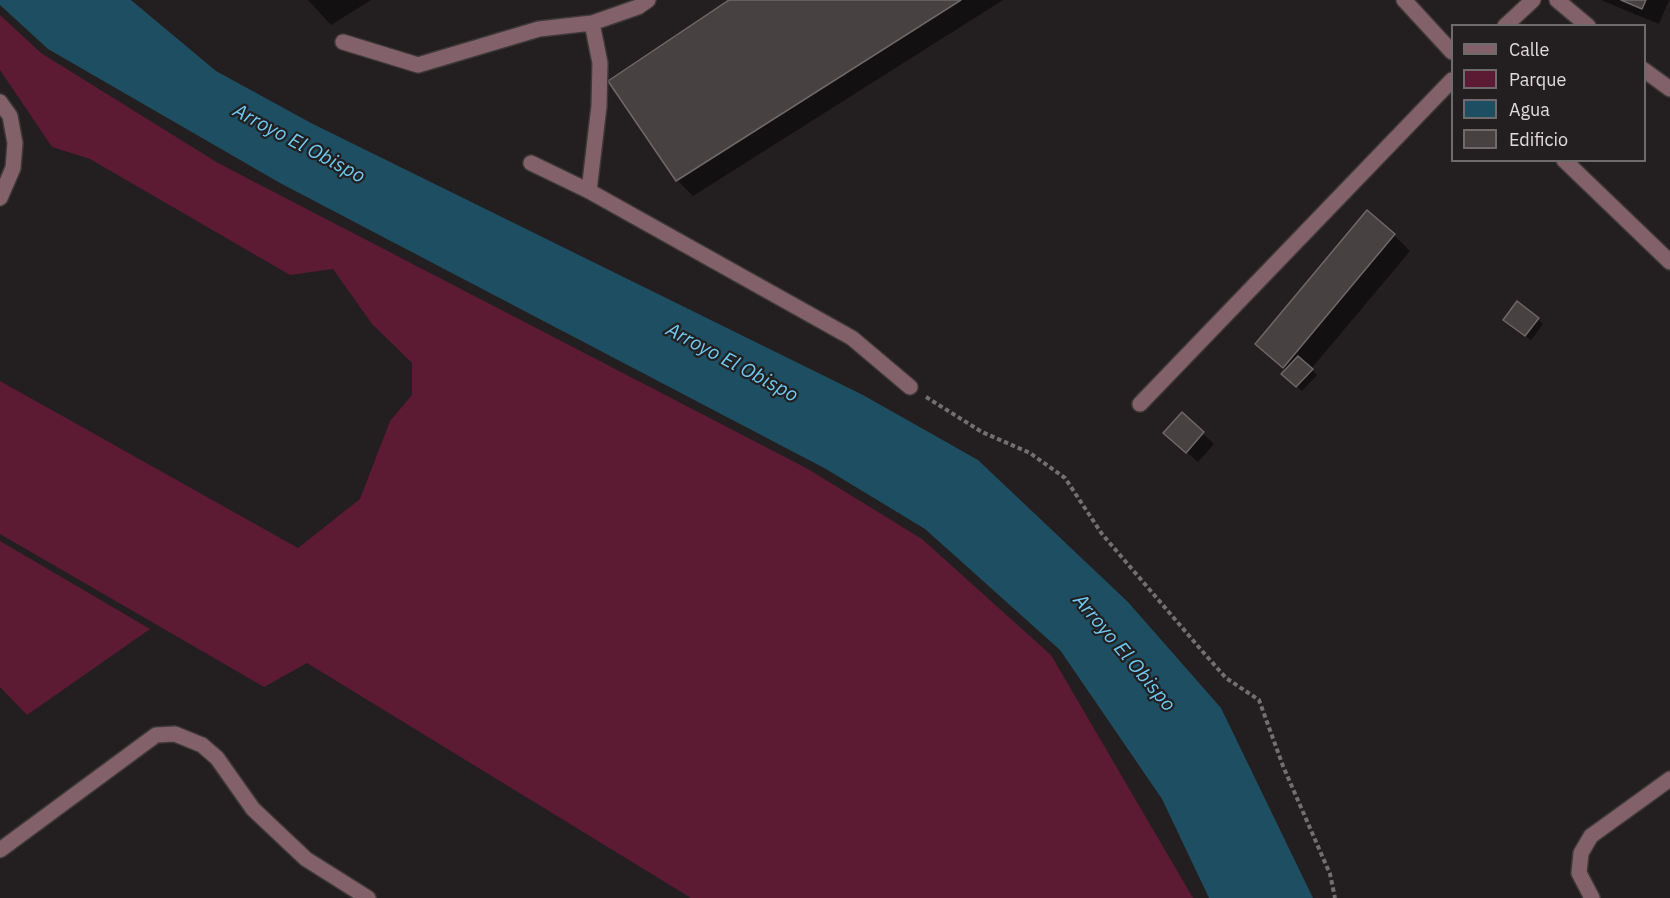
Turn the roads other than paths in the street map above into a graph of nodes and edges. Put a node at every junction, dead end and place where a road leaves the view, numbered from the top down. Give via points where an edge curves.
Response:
1 (648, 0) edge
2 (1404, 0) edge
3 (1533, 0) edge
4 (1557, 0) edge
5 (591, 23) junction
6 (1507, 24) edge
7 (1586, 24) edge
8 (343, 42) dead end
9 (1451, 51) edge
10 (1646, 71) edge
11 (1451, 81) edge
12 (1670, 89) edge
13 (0, 102) edge
14 (1566, 162) edge
15 (531, 163) dead end
16 (589, 191) junction
17 (0, 198) edge
18 (1670, 262) edge
19 (910, 387) road end
20 (1140, 405) dead end
21 (1670, 779) edge
22 (0, 850) edge
23 (367, 898) edge
24 (1592, 898) edge

1 - 5 street
2 - 9 street
3 - 6 street
4 - 7 street
5 - 8 street via 539,29 418,65
5 - 16 street via 600,63
10 - 12 street
11 - 20 street
13 - 17 street via 10,116 15,143 13,168
14 - 18 street
15 - 16 street
16 - 19 street via 852,338
21 - 24 street via 1591,836 1581,853 1579,873
22 - 23 street via 156,735 175,734 210,752 253,809 306,859

